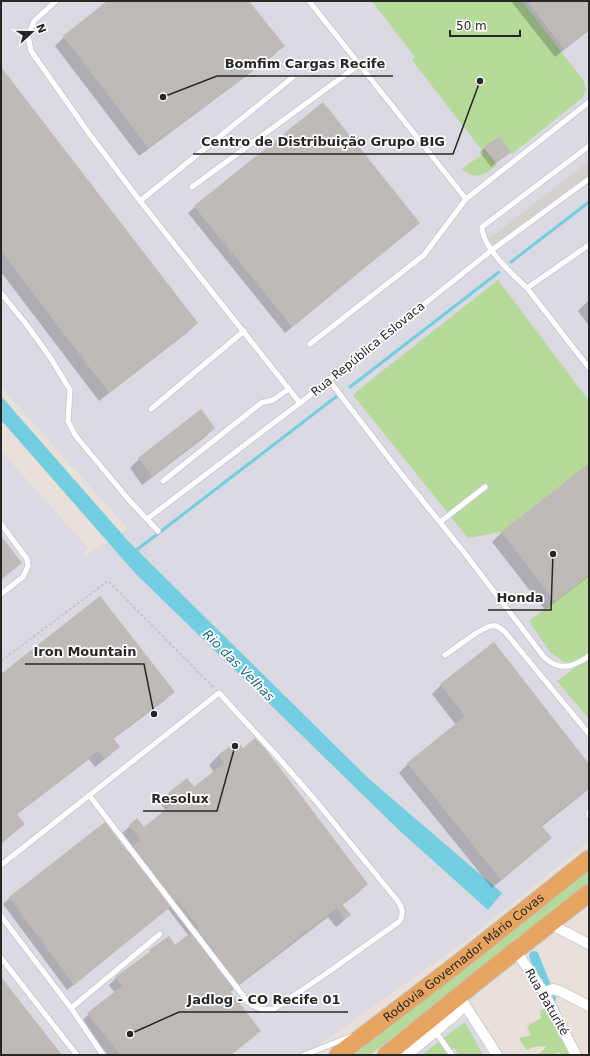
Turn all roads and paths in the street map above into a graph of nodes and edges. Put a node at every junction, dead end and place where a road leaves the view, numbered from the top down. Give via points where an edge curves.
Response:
1 (56, 1) edge
2 (309, 1) edge
3 (360, 64) junction
4 (293, 77) dead end
5 (589, 102) edge
6 (589, 146) edge
7 (589, 179) edge
8 (192, 187) dead end
9 (466, 199) junction
10 (140, 201) junction
11 (589, 245) edge
12 (492, 250) junction
13 (527, 288) junction
14 (1, 293) edge
15 (244, 331) junction
16 (310, 344) dead end
17 (589, 368) edge
18 (328, 380) junction
19 (289, 389) junction
20 (300, 403) junction
21 (151, 409) dead end
22 (163, 481) dead end
23 (485, 487) dead end
24 (147, 519) junction
25 (440, 522) junction
26 (1, 524) edge
27 (158, 531) dead end
28 (1, 594) edge
29 (445, 655) dead end
30 (589, 656) edge
31 (1, 661) edge
32 (219, 693) junction
33 (589, 734) edge
34 (89, 796) junction
35 (589, 812) edge
36 (589, 816) edge
37 (589, 859) edge
38 (1, 865) edge
39 (589, 893) edge
40 (1, 916) edge
41 (550, 924) junction
42 (160, 934) dead end
43 (589, 944) edge
44 (516, 951) junction
45 (1, 958) edge
46 (547, 991) junction
47 (462, 1000) junction
48 (589, 1006) edge
49 (71, 1008) junction
50 (369, 1031) junction
51 (435, 1031) junction
52 (77, 1055) edge
53 (103, 1055) edge
54 (304, 1055) edge
55 (338, 1055) edge
56 (386, 1055) edge
57 (407, 1055) edge
58 (452, 1055) edge
59 (497, 1055) edge
60 (576, 1055) edge

1 - 10 lane via 34,21 28,36 31,51
2 - 3 lane
3 - 8 lane
3 - 9 lane
4 - 10 lane
5 - 9 lane
6 - 12 lane via 482,227
7 - 12 lane, Rua República Eslovaca
9 - 16 lane via 424,255
10 - 15 lane
11 - 13 lane
12 - 13 lane
12 - 18 lane, Rua República Eslovaca
13 - 17 lane
14 - 24 lane via 26,324 70,390 68,421 75,435 128,500
15 - 19 lane
15 - 21 lane
18 - 20 lane, Rua República Eslovaca
18 - 25 lane
19 - 20 lane
19 - 22 lane via 273,400 261,403
20 - 24 lane, Rua República Eslovaca
23 - 25 lane
24 - 27 lane
25 - 30 lane via 548,661 563,667
26 - 28 lane via 27,559 28,566 23,577
29 - 33 lane via 483,629 490,626 498,627 505,632
31 - 32 path via 108,581
32 - 34 lane
32 - 34 lane via 316,801 396,899 402,907 400,921 274,1009 256,1008 248,1002
34 - 38 lane
35 - 36 lane
37 - 50 highway, Rodovia Governador Mário Covas
39 - 41 highway
40 - 49 lane
41 - 43 street
41 - 44 highway
42 - 49 lane
44 - 46 street, Rua Baturité
44 - 47 highway
45 - 52 lane
46 - 48 street via 560,990
46 - 60 street, Rua Baturité
47 - 51 street
47 - 56 highway
47 - 59 street
49 - 53 lane
50 - 54 lane
50 - 55 highway, Rodovia Governador Mário Covas
51 - 57 street
51 - 58 lane

